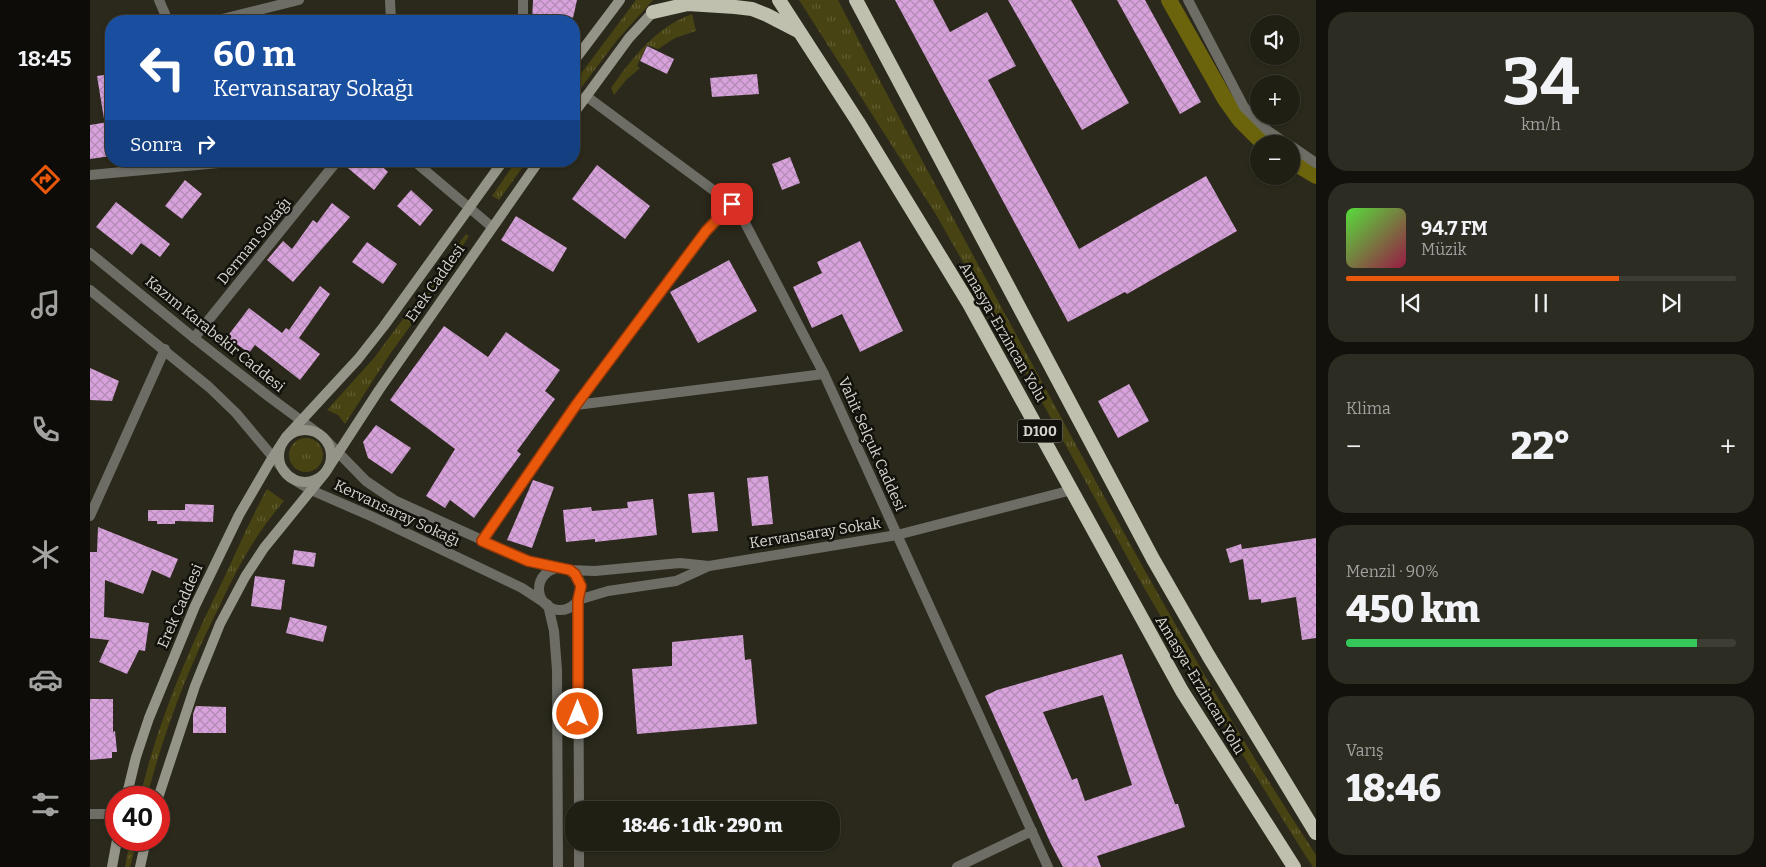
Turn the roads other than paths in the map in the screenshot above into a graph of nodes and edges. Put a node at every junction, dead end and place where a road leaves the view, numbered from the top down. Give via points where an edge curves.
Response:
1 (159, 0) edge
2 (299, 0) edge
3 (390, 0) edge
4 (523, 0) edge
5 (620, 0) edge
6 (667, 0) edge
7 (780, 0) edge
8 (856, 0) edge
9 (1188, 0) edge
10 (653, 12) junction
11 (165, 15) edge
12 (238, 15) edge
13 (391, 15) edge
14 (523, 15) edge
15 (799, 32) junction
16 (580, 53) edge
17 (586, 96) junction
18 (580, 104) edge
19 (1275, 135) edge
20 (1300, 152) edge
21 (1316, 163) edge
22 (176, 167) edge
23 (332, 167) edge
24 (421, 167) edge
25 (498, 167) edge
26 (535, 167) edge
27 (90, 175) edge
28 (732, 204) junction
29 (470, 208) junction
30 (492, 227) junction
31 (90, 253) edge
32 (90, 290) edge
33 (194, 338) junction
34 (165, 350) junction
35 (824, 374) junction
36 (576, 405) junction
37 (301, 420) junction
38 (322, 436) junction
39 (286, 438) junction
40 (339, 452) junction
41 (273, 457) junction
42 (325, 473) junction
43 (288, 475) junction
44 (311, 490) junction
45 (1072, 490) junction
46 (90, 516) edge
47 (897, 535) junction
48 (482, 541) junction
49 (709, 566) junction
50 (566, 569) junction
51 (578, 600) junction
52 (548, 605) junction
53 (129, 786) edge
54 (162, 786) edge
55 (579, 801) edge
56 (90, 814) edge
57 (105, 814) edge
58 (1032, 831) junction
59 (1316, 832) edge
60 (115, 851) edge
61 (144, 851) edge
62 (579, 851) edge
63 (112, 867) edge
64 (140, 867) edge
65 (558, 867) edge
66 (579, 867) edge
67 (957, 867) edge
68 (1048, 867) edge
69 (1294, 867) edge

1 - 11 street
2 - 12 street
3 - 13 street
4 - 14 street
5 - 16 main road
6 - 10 highway
7 - 15 highway, Amasya-Erzincan Yolu / D100
8 - 59 highway, Amasya-Erzincan Yolu / D100 via 1152,559
9 - 19 street via 1244,107
10 - 15 highway via 688,4 735,7 767,15
10 - 17 main road via 629,38
15 - 45 highway, Amasya-Erzincan Yolu / D100 via 964,294
17 - 18 main road
17 - 28 street, Vahit Selçuk Caddesi
20 - 21 street
22 - 27 street
23 - 33 street, Derman Sokağı
24 - 29 street
25 - 29 main road, Erek Caddesi
26 - 30 main road, Erek Caddesi
28 - 35 street, Vahit Selçuk Caddesi via 756,241
28 - 36 street via 706,231
29 - 30 street
29 - 37 main road, Erek Caddesi via 358,359
30 - 40 main road, Erek Caddesi
31 - 33 street, Kazım Karabekir Caddesi
32 - 34 street
33 - 37 street, Kazım Karabekir Caddesi
34 - 41 street via 224,400
34 - 46 street
35 - 36 street
35 - 47 street, Vahit Selçuk Caddesi
36 - 48 street
37 - 38 street, Kazım Karabekir Caddesi
37 - 39 main road, Erek Caddesi
38 - 39 main road via 308,430
38 - 40 street, Kervansaray Sokağı
38 - 42 main road, Erek Caddesi via 331,458
39 - 41 main road, Erek Caddesi
39 - 43 main road, Erek Caddesi via 280,460
40 - 42 main road, Erek Caddesi
40 - 48 street, Kervansaray Sokağı via 366,481 394,500
41 - 43 street
41 - 53 main road, Erek Caddesi via 240,514 195,606 149,718
42 - 43 main road via 303,481
42 - 44 main road, Erek Caddesi
43 - 44 street, Kervansaray Sokağı
44 - 52 street, Kervansaray Sokağı via 522,588
44 - 54 main road, Erek Caddesi via 259,556 220,624
45 - 47 street, Kervansaray Sokak
45 - 69 highway, Amasya-Erzincan Yolu / D100 via 1182,691
47 - 49 street, Kervansaray Sokak
47 - 58 street, Vahit Selçuk Caddesi
48 - 50 street, Kervansaray Sokağı via 538,565
49 - 50 street, Kervansaray Sokak via 680,563 595,571
49 - 51 street, Kervansaray Sokak via 676,581 608,591
50 - 51 street via 575,574 581,586
50 - 52 street via 550,571 541,581 540,594
51 - 52 street via 568,608 554,609
51 - 55 street
52 - 65 street via 558,670
56 - 57 street
58 - 67 street
58 - 68 street, Vahit Selçuk Caddesi
60 - 63 main road
61 - 64 main road
62 - 66 street

